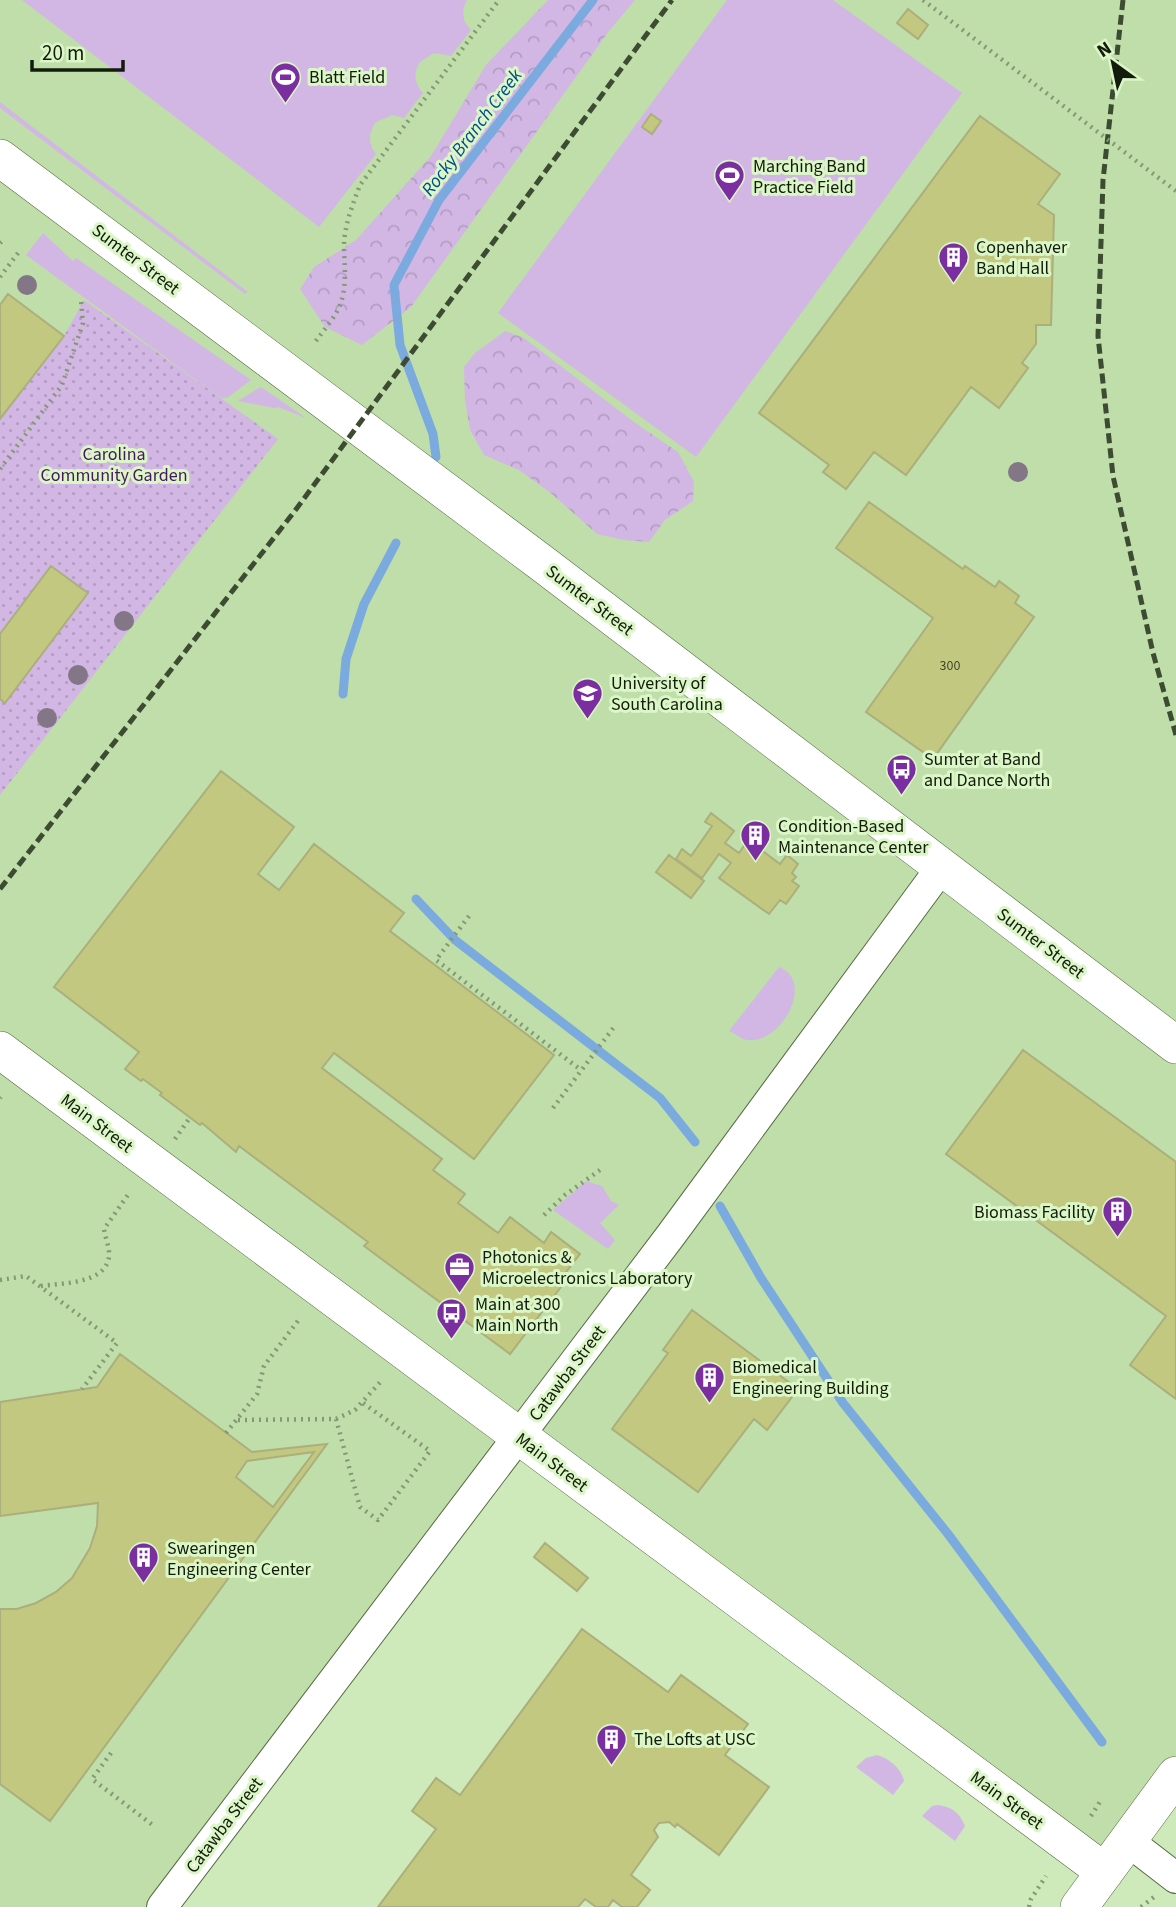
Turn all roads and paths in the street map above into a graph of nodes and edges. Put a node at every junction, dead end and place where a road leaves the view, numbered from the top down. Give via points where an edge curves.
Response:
1 (499, 0) edge
2 (923, 0) edge
3 (0, 158) edge
4 (1176, 191) edge
5 (18, 253) dead end
6 (0, 277) edge
7 (81, 300) dead end
8 (316, 341) dead end
9 (0, 469) edge
10 (941, 868) junction
11 (469, 916) dead end
12 (614, 1027) dead end
13 (1176, 1045) edge
14 (0, 1050) edge
15 (581, 1070) junction
16 (553, 1108) dead end
17 (189, 1119) dead end
18 (175, 1139) dead end
19 (600, 1170) dead end
20 (130, 1192) dead end
21 (544, 1215) dead end
22 (0, 1280) edge
23 (40, 1286) junction
24 (300, 1318) dead end
25 (383, 1379) dead end
26 (82, 1390) dead end
27 (363, 1403) junction
28 (336, 1419) junction
29 (238, 1420) junction
30 (226, 1433) dead end
31 (519, 1436) junction
32 (111, 1753) dead end
33 (1176, 1775) edge
34 (1101, 1800) dead end
35 (1091, 1816) dead end
36 (154, 1826) dead end
37 (1128, 1841) junction
38 (1105, 1872) junction
39 (1046, 1876) dead end
40 (1176, 1878) edge
41 (162, 1907) edge
42 (1030, 1907) edge
43 (1079, 1907) edge

1 - 8 path via 360,185 344,242 341,300
2 - 4 path, bridge
3 - 10 street, Sumter Street
5 - 6 path
7 - 9 path via 83,323 62,384
10 - 13 street, Sumter Street
10 - 31 street, Catawba Street
11 - 15 path via 436,960
12 - 15 path
14 - 31 street, Main Street
15 - 16 path
17 - 18 path
19 - 21 path
20 - 23 path via 104,1229 109,1257 101,1271 90,1278
22 - 23 path via 26,1276
23 - 26 path via 117,1343
24 - 29 path via 264,1366 257,1394
25 - 27 path
27 - 28 path
27 - 28 path via 430,1451 378,1520 360,1507
28 - 29 path
29 - 30 path
31 - 38 street, Main Street
31 - 41 street, Catawba Street
32 - 36 path via 92,1779
33 - 37 street
34 - 35 path
37 - 38 street
37 - 40 street
38 - 43 street
39 - 42 path

